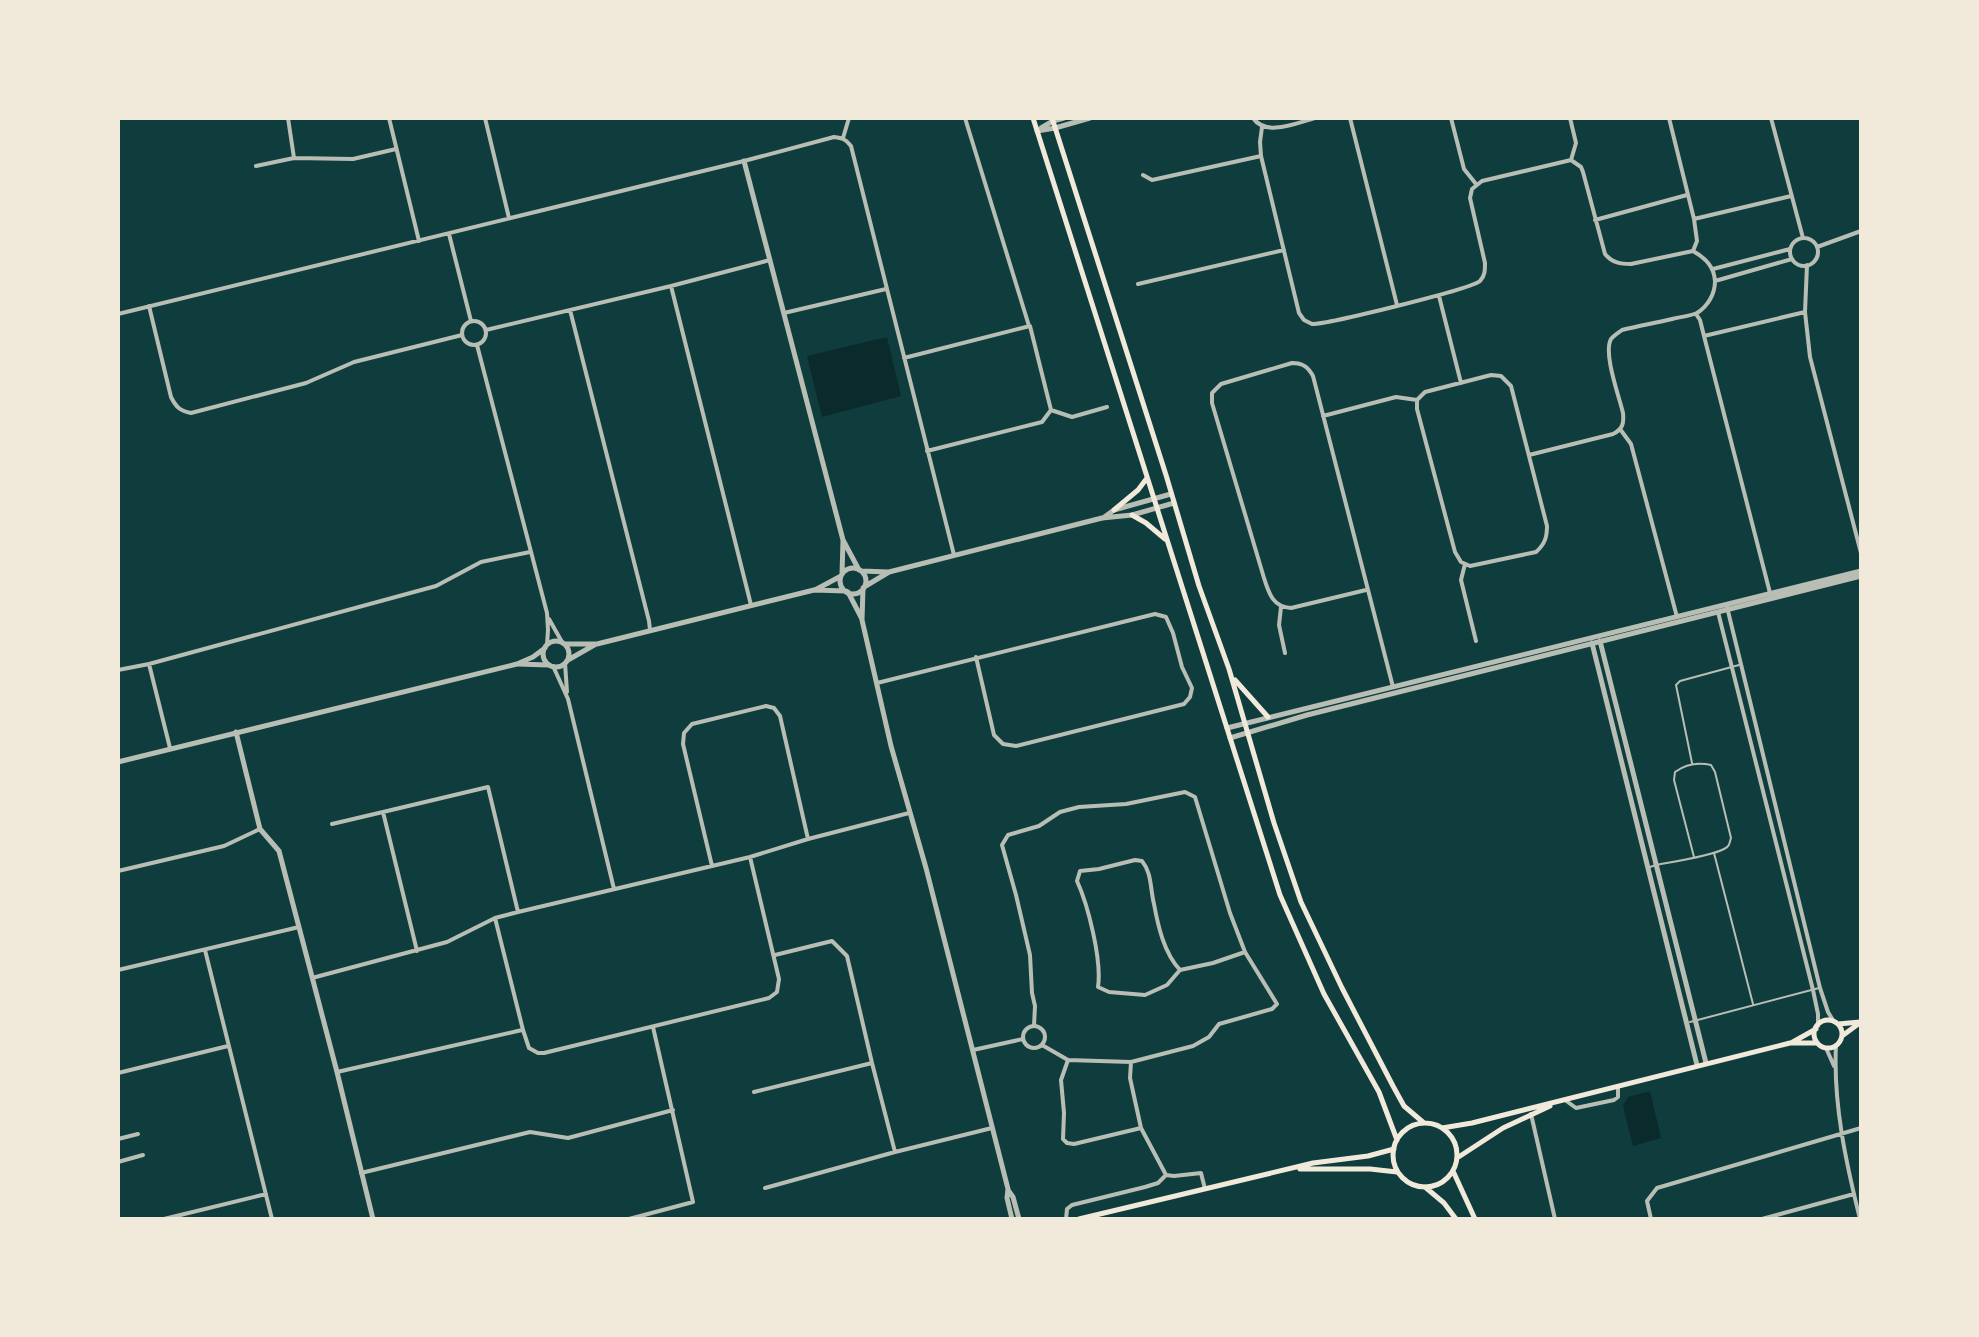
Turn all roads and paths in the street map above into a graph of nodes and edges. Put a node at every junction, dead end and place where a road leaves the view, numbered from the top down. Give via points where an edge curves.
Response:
1 (288, 118) edge
2 (389, 118) edge
3 (485, 118) edge
4 (849, 118) edge
5 (965, 118) edge
6 (1033, 118) edge
7 (1064, 118) edge
8 (1090, 118) edge
9 (1253, 118) edge
10 (1315, 118) edge
11 (1350, 118) edge
12 (1451, 118) edge
13 (1570, 118) edge
14 (1669, 118) edge
15 (1771, 118) edge
16 (1053, 122) edge
17 (1262, 127) junction
18 (1037, 131) junction
19 (845, 139) junction
20 (396, 149) junction
21 (1261, 156) junction
22 (294, 158) junction
23 (1571, 160) junction
24 (744, 161) junction
25 (256, 166) dead end
26 (1143, 175) dead end
27 (1476, 184) junction
28 (1687, 195) junction
29 (1791, 196) junction
30 (509, 218) junction
31 (1694, 219) junction
32 (1595, 220) junction
33 (1861, 231) edge
34 (449, 233) junction
35 (1803, 238) junction
36 (419, 241) junction
37 (1817, 247) junction
38 (1790, 249) junction
39 (1284, 250) junction
40 (1693, 251) junction
41 (1792, 259) junction
42 (770, 260) junction
43 (1807, 265) junction
44 (1713, 269) junction
45 (1715, 281) junction
46 (1138, 284) dead end
47 (671, 286) junction
48 (887, 288) junction
49 (1439, 295) junction
50 (1397, 305) junction
51 (149, 306) junction
52 (570, 310) junction
53 (1805, 312) junction
54 (784, 313) junction
55 (118, 314) edge
56 (1696, 314) junction
57 (471, 321) junction
58 (1030, 326) junction
59 (486, 330) junction
60 (462, 335) junction
61 (1704, 336) junction
62 (477, 345) junction
63 (904, 358) junction
64 (1461, 383) junction
65 (1417, 400) junction
66 (1107, 407) dead end
67 (1051, 410) junction
68 (1323, 416) junction
69 (1620, 429) junction
70 (927, 451) junction
71 (1529, 455) junction
72 (1147, 478) junction
73 (1171, 494) junction
74 (1154, 499) junction
75 (1174, 503) junction
76 (1156, 508) junction
77 (1114, 510) junction
78 (1132, 515) junction
79 (1102, 518) junction
80 (843, 540) junction
81 (1166, 540) junction
82 (530, 552) junction
83 (1861, 553) edge
84 (954, 555) junction
85 (1465, 564) junction
86 (860, 570) junction
87 (889, 572) junction
88 (1861, 574) edge
89 (842, 575) junction
90 (864, 587) junction
91 (814, 590) junction
92 (1366, 590) junction
93 (847, 592) junction
94 (1770, 596) junction
95 (751, 605) junction
96 (1281, 607) junction
97 (1727, 607) junction
98 (1717, 610) junction
99 (547, 613) junction
100 (1677, 619) junction
101 (862, 620) junction
102 (650, 630) junction
103 (1599, 640) junction
104 (1476, 641) dead end
105 (1592, 641) junction
106 (564, 643) junction
107 (597, 644) junction
108 (546, 646) junction
109 (1285, 653) dead end
110 (976, 657) junction
111 (566, 662) junction
112 (149, 664) junction
113 (517, 664) junction
114 (1741, 664) junction
115 (552, 666) junction
116 (1732, 667) junction
117 (118, 670) edge
118 (1231, 676) junction
119 (877, 683) junction
120 (1393, 690) junction
121 (568, 699) junction
122 (1268, 717) junction
123 (1245, 723) junction
124 (1227, 728) junction
125 (236, 732) junction
126 (1248, 733) junction
127 (1230, 738) junction
128 (170, 748) junction
129 (118, 762) edge
130 (1692, 764) junction
131 (383, 812) junction
132 (909, 813) junction
133 (332, 824) dead end
134 (260, 829) junction
135 (808, 839) junction
136 (1714, 852) junction
137 (750, 857) junction
138 (1694, 857) junction
139 (1656, 865) junction
140 (712, 866) junction
141 (1648, 867) junction
142 (118, 871) edge
143 (614, 889) junction
144 (518, 912) junction
145 (495, 918) junction
146 (299, 927) junction
147 (205, 950) junction
148 (417, 951) junction
149 (1245, 952) junction
150 (774, 955) junction
151 (1681, 968) junction
152 (118, 970) edge
153 (1180, 970) junction
154 (1674, 970) junction
155 (312, 978) junction
156 (1820, 988) junction
157 (1813, 990) junction
158 (1753, 1004) junction
159 (1695, 1020) junction
160 (1687, 1022) junction
161 (1861, 1022) edge
162 (1835, 1023) junction
163 (1034, 1026) junction
164 (653, 1027) junction
165 (1817, 1027) junction
166 (523, 1030) junction
167 (1842, 1037) junction
168 (1024, 1039) junction
169 (1790, 1043) junction
170 (1817, 1043) junction
171 (1042, 1045) junction
172 (1836, 1045) junction
173 (229, 1046) junction
174 (1826, 1048) junction
175 (971, 1051) junction
176 (1068, 1060) junction
177 (1131, 1062) junction
178 (872, 1063) junction
179 (1706, 1063) junction
180 (1697, 1065) junction
181 (1835, 1068) junction
182 (337, 1072) junction
183 (118, 1073) edge
184 (1618, 1086) junction
185 (754, 1092) dead end
186 (1565, 1100) junction
187 (673, 1110) junction
188 (1531, 1114) junction
189 (1424, 1123) junction
190 (992, 1128) junction
191 (1141, 1128) junction
192 (1442, 1128) junction
193 (1861, 1128) edge
194 (1843, 1133) junction
195 (138, 1134) dead end
196 (118, 1139) edge
197 (1397, 1140) junction
198 (1394, 1149) junction
199 (895, 1152) junction
200 (143, 1155) dead end
201 (1457, 1158) junction
202 (118, 1162) edge
203 (1290, 1169) junction
204 (1453, 1171) junction
205 (1398, 1172) junction
206 (361, 1173) junction
207 (1166, 1175) junction
208 (1424, 1187) junction
209 (765, 1188) dead end
210 (1008, 1189) junction
211 (1205, 1189) junction
212 (266, 1194) junction
213 (1854, 1194) junction
214 (164, 1219) edge
215 (272, 1219) edge
216 (373, 1219) edge
217 (629, 1219) edge
218 (1012, 1219) edge
219 (1019, 1219) edge
220 (1066, 1219) edge
221 (1079, 1219) edge
222 (1456, 1219) edge
223 (1475, 1219) edge
224 (1555, 1219) edge
225 (1651, 1219) edge
226 (1762, 1219) edge
227 (1860, 1219) edge

1 - 22 street
2 - 20 street
3 - 30 street
4 - 19 street
5 - 58 street
6 - 18 main road
7 - 16 street
8 - 16 street
9 - 17 street
10 - 17 street
11 - 50 street
12 - 27 street via 1464,169
13 - 23 street via 1576,143
14 - 28 street
15 - 29 street
16 - 18 street
16 - 73 main road
17 - 21 street
18 - 72 main road
19 - 24 street via 834,137
19 - 48 street
20 - 22 street via 353,159
20 - 36 street
21 - 26 street via 1152,180
21 - 39 street
22 - 25 street
23 - 27 street
23 - 32 street via 1581,167
24 - 30 street
24 - 42 street
27 - 49 street via 1470,198 1485,272 1475,284
28 - 31 street
28 - 32 street
29 - 31 street
29 - 35 street
30 - 34 street
31 - 40 street
32 - 40 street via 1605,254 1618,263
33 - 37 street
34 - 36 street
34 - 57 street
35 - 37 street
35 - 38 street
36 - 51 street
37 - 43 street via 1817,256
38 - 41 street
38 - 44 street
39 - 46 street
39 - 50 street via 1299,313 1308,323
40 - 44 street
41 - 43 street
41 - 45 street
42 - 47 street
42 - 54 street
43 - 53 street
44 - 45 street
45 - 56 street via 1713,294
47 - 52 street
47 - 95 street
48 - 54 street
48 - 63 street
49 - 50 street
49 - 64 street
51 - 55 street
51 - 60 street via 171,397 181,411 191,413
52 - 59 street
52 - 102 street
53 - 61 street
53 - 83 street via 1810,357
54 - 80 street
56 - 61 street
56 - 69 street via 1612,336 1610,357 1623,413
57 - 59 street
57 - 60 street
58 - 63 street
58 - 67 street
59 - 62 street via 486,338
60 - 62 street
61 - 94 street
62 - 82 street
63 - 70 street
64 - 65 street via 1425,392
64 - 71 street via 1491,375 1505,378
65 - 68 street via 1396,397
65 - 85 street via 1455,552
66 - 67 street via 1072,417
67 - 70 street via 1042,422
68 - 92 street
68 - 96 street via 1313,376 1299,363 1221,384 1212,393 1267,589
69 - 71 street
69 - 100 street via 1631,444
70 - 84 street
71 - 85 street via 1547,526 1544,544 1536,552
72 - 74 main road
72 - 77 main road
73 - 74 street
73 - 75 main road
74 - 76 main road
74 - 77 street
75 - 76 street
75 - 118 main road
76 - 78 street
76 - 81 main road
77 - 79 street
78 - 79 street
78 - 81 main road
79 - 84 street
80 - 86 street
80 - 89 street
81 - 124 main road
82 - 99 street
82 - 112 street via 481,562 436,586
84 - 87 street
85 - 104 street via 1461,580
86 - 87 street
86 - 89 street via 850,568
86 - 90 street
87 - 90 street
88 - 94 street
89 - 91 street
89 - 93 street
90 - 93 street
90 - 101 street
91 - 93 street
91 - 95 street
92 - 96 street
92 - 120 street
93 - 101 street
94 - 97 street
95 - 102 street
96 - 109 street
97 - 98 street
97 - 114 street
98 - 100 street
98 - 116 street
99 - 106 street
99 - 108 street
100 - 103 street
101 - 119 street
102 - 107 street
103 - 105 street
103 - 139 street
105 - 120 street
105 - 141 street
106 - 107 street
106 - 108 street
106 - 111 street via 569,652
107 - 111 street
108 - 113 street
108 - 115 street via 544,659
110 - 110 street via 994,735 1003,744 1016,746 1184,704 1192,688 1166,617 1155,614
110 - 119 street
111 - 115 street
111 - 121 street
112 - 117 street
112 - 128 street
113 - 115 street
113 - 125 street
114 - 116 lane
114 - 156 street
115 - 121 street
116 - 130 lane via 1676,685
116 - 157 street
118 - 122 main road
118 - 123 main road
119 - 132 street
120 - 122 street
120 - 126 street
121 - 143 street
122 - 123 street
123 - 124 street
123 - 126 main road
124 - 127 main road
125 - 128 street
125 - 134 street
126 - 127 street
126 - 189 main road via 1301,902 1404,1106
127 - 197 main road via 1286,909 1324,994 1379,1092
128 - 129 street
130 - 136 lane via 1711,765 1715,772 1731,838 1724,849
130 - 138 lane via 1675,772 1674,780
131 - 133 street
131 - 144 street via 488,787
131 - 148 street
132 - 135 street
132 - 175 street
134 - 142 street via 224,846
134 - 146 street via 279,851
135 - 137 street
135 - 140 street via 774,708 692,724 683,744
136 - 138 lane
136 - 158 lane
137 - 140 street
137 - 150 street
138 - 139 lane
139 - 141 lane
139 - 151 street
140 - 143 street
141 - 154 street
143 - 144 street
144 - 145 street
145 - 148 street
145 - 166 street
146 - 147 street
146 - 155 street
147 - 152 street
147 - 173 street
148 - 155 street
149 - 153 street
149 - 163 street via 1195,797 1185,792 1060,812 1039,826 1008,835 1002,845 1030,955
149 - 177 street via 1277,1004 1272,1009 1219,1024 1193,1046
150 - 164 street via 780,987 769,998
150 - 178 street via 832,941 847,956
151 - 154 street
151 - 159 street
153 - 153 street via 1166,949 1149,869 1142,861 1080,871 1077,881 1098,963 1098,987 1145,995 1167,985
154 - 160 street
155 - 182 street
156 - 157 lane
156 - 162 street
157 - 158 lane
157 - 165 street
158 - 159 lane
159 - 160 lane
159 - 179 street
160 - 180 street
161 - 162 main road
161 - 167 main road
162 - 165 main road via 1825,1021
162 - 167 main road
163 - 168 street
163 - 171 street via 1044,1033
164 - 166 street via 544,1053 529,1048
164 - 187 street
165 - 169 main road
165 - 170 main road
166 - 182 street
167 - 172 main road
168 - 171 street via 1031,1047
168 - 175 street
169 - 170 main road
169 - 179 main road
170 - 174 main road
171 - 176 street
172 - 174 main road
172 - 181 street
173 - 183 street
173 - 212 street
174 - 181 street
175 - 190 street
176 - 177 street
176 - 191 street via 1061,1080 1067,1143
177 - 191 street
178 - 185 street
178 - 199 street
179 - 180 main road
180 - 184 main road
181 - 194 street
182 - 206 street
184 - 186 main road
184 - 186 street via 1614,1100 1576,1108
186 - 188 main road
186 - 192 main road
187 - 206 street via 568,1138 530,1132
187 - 217 street via 693,1202
188 - 201 main road
188 - 224 street
189 - 192 main road
189 - 197 main road
190 - 199 street
190 - 210 street
191 - 207 street
192 - 201 main road via 1455,1143
193 - 194 street
194 - 213 street
194 - 225 street via 1657,1188 1647,1201
195 - 196 street
197 - 198 main road
198 - 203 main road
198 - 205 main road
199 - 209 street
200 - 202 street
201 - 204 main road
203 - 205 main road
203 - 211 main road
204 - 208 main road via 1441,1183
204 - 223 main road
205 - 208 main road via 1409,1183
206 - 216 street
207 - 211 street via 1201,1173
207 - 220 street via 1158,1183 1072,1205
208 - 222 main road
210 - 218 street
210 - 219 street
211 - 221 main road
212 - 214 street
212 - 215 street
213 - 226 street
213 - 227 street

